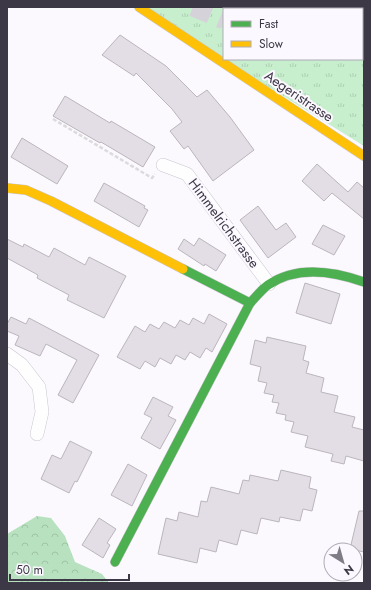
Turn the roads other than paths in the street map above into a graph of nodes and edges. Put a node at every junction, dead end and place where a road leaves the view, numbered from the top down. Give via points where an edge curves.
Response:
1 (139, 7) edge
2 (364, 156) edge
3 (163, 165) road end
4 (7, 188) edge
5 (364, 282) edge
6 (269, 284) junction
7 (250, 303) junction
8 (7, 354) edge
9 (37, 434) dead end
10 (115, 562) dead end

1 - 2 street, Aegeristrasse
3 - 6 street, Himmelrichstrasse via 187,174
4 - 7 street via 26,190 51,201
5 - 6 street via 322,271 293,274
6 - 7 street
7 - 10 street
8 - 9 street via 22,365 39,386 42,412

